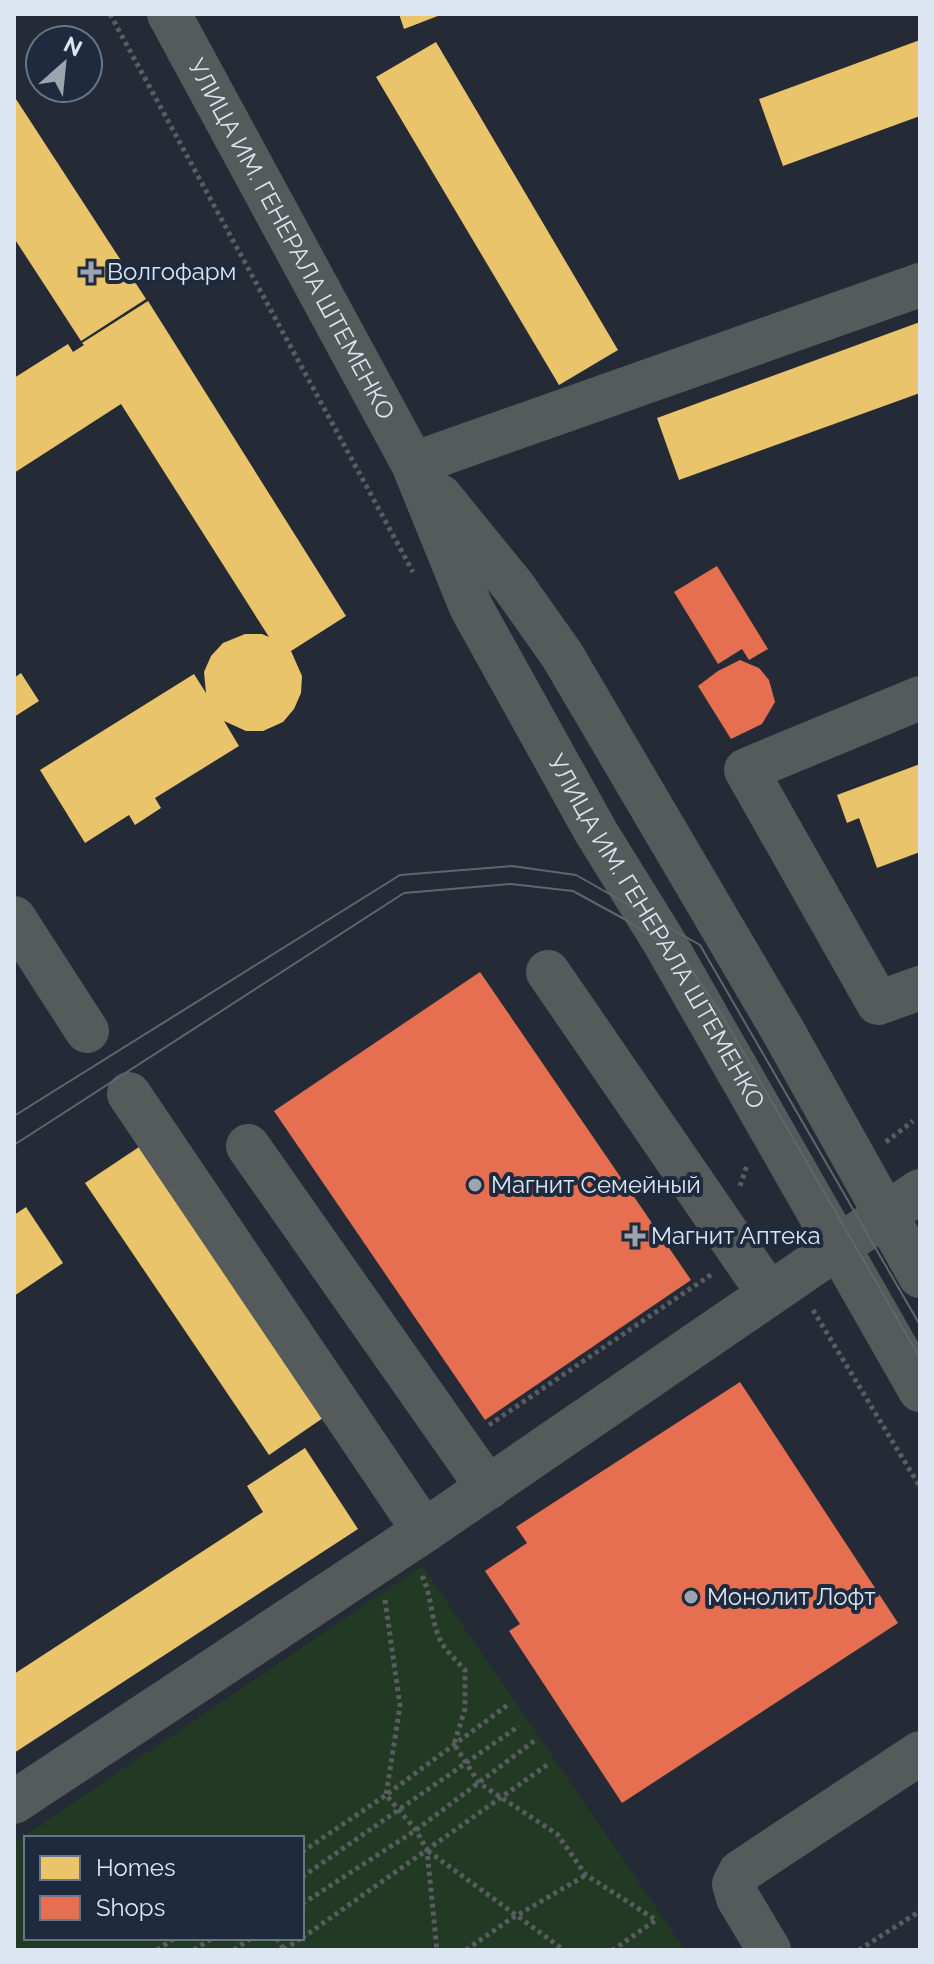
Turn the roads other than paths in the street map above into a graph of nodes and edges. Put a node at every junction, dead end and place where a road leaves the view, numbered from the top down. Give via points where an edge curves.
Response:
1 (169, 14) edge
2 (920, 285) edge
3 (413, 464) junction
4 (920, 698) edge
5 (14, 918) edge
6 (548, 972) dead end
7 (920, 988) edge
8 (87, 1031) dead end
9 (129, 1094) dead end
10 (248, 1146) dead end
11 (920, 1191) edge
12 (885, 1215) junction
13 (839, 1246) junction
14 (920, 1276) edge
15 (780, 1286) junction
16 (920, 1390) edge
17 (488, 1488) junction
18 (420, 1547) junction
19 (920, 1753) edge
20 (14, 1802) edge
21 (769, 1950) edge

1 - 3 street, УЛИЦА ИМ. ГЕНЕРАЛА ШТЕМЕНКО
2 - 3 street
3 - 12 street, УЛИЦА ИМ. ГЕНЕРАЛА ШТЕМЕНКО via 562,655
3 - 13 street, УЛИЦА ИМ. ГЕНЕРАЛА ШТЕМЕНКО via 484,632
4 - 7 street via 746,770 878,1003
5 - 8 street
6 - 15 street via 741,1254
9 - 18 street
10 - 17 street
11 - 12 street
12 - 13 street
12 - 14 street, УЛИЦА ИМ. ГЕНЕРАЛА ШТЕМЕНКО
13 - 15 street
13 - 16 street, УЛИЦА ИМ. ГЕНЕРАЛА ШТЕМЕНКО
15 - 17 street
17 - 18 street
18 - 20 street via 370,1565
19 - 21 street via 740,1872 734,1884 738,1898

